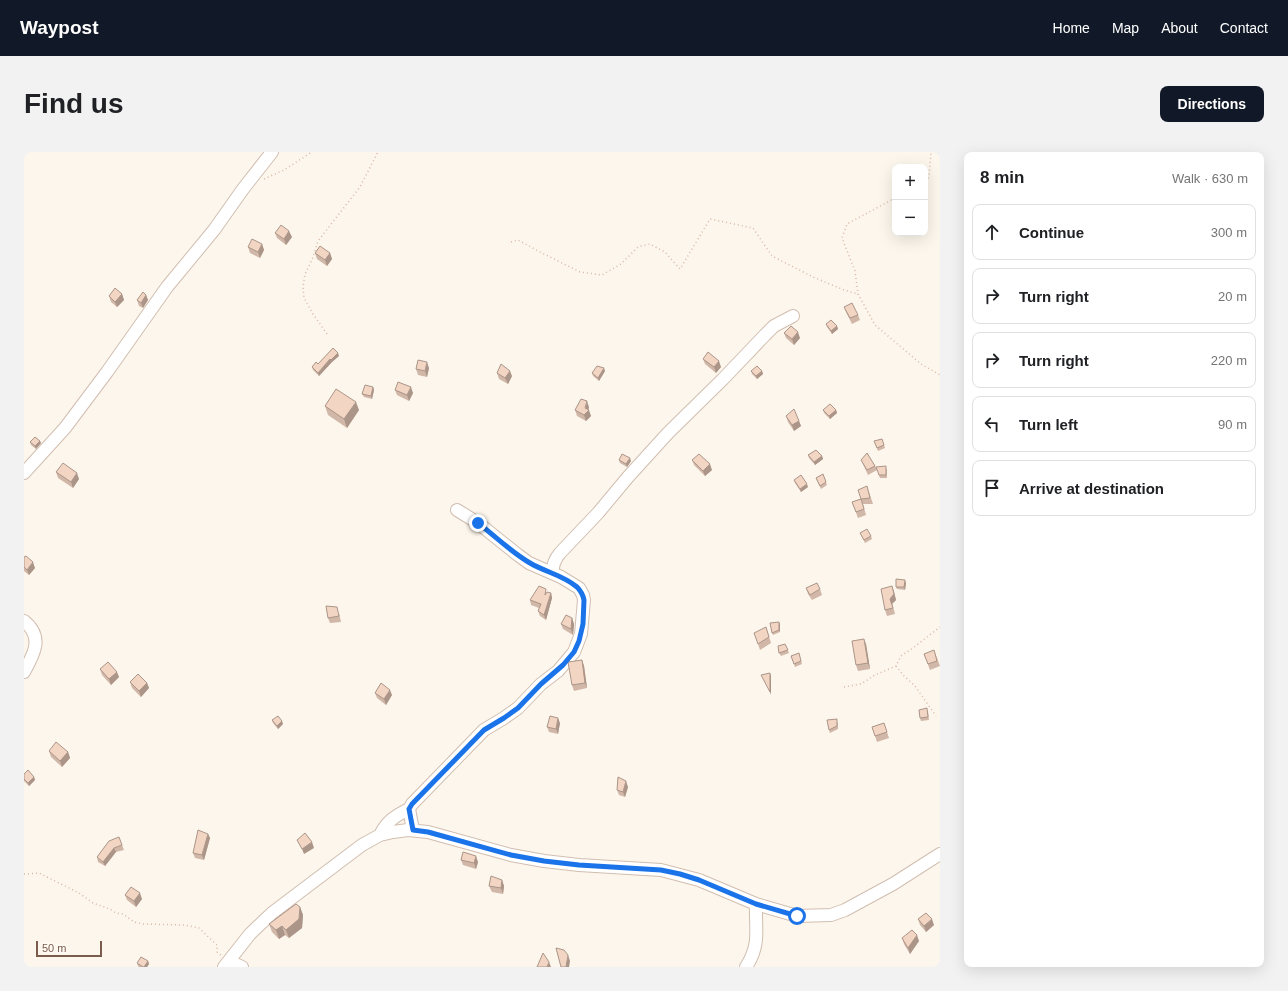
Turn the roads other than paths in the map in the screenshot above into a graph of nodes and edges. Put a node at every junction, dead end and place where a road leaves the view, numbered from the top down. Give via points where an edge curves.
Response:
1 (272, 152) edge
2 (793, 316) dead end
3 (24, 473) edge
4 (457, 510) dead end
5 (553, 573) junction
6 (24, 621) edge
7 (24, 672) edge
8 (409, 809) junction
9 (413, 830) junction
10 (380, 835) junction
11 (940, 854) edge
12 (756, 904) junction
13 (226, 964) edge
14 (242, 967) edge
15 (746, 967) edge

1 - 3 street via 214,230 167,287 65,428
2 - 5 street via 765,334 723,380 668,433 555,559
4 - 5 street via 484,527 530,563
5 - 8 street via 579,588 583,595 581,634 574,652 518,708 484,730 424,790
6 - 7 street via 34,631 36,641 35,651
8 - 9 street
8 - 10 street via 387,823
9 - 10 street
9 - 12 street via 544,861 661,870 699,880
10 - 13 street via 353,851 264,919
11 - 12 street via 871,897 831,915 797,916
12 - 15 street via 756,944
13 - 14 street

